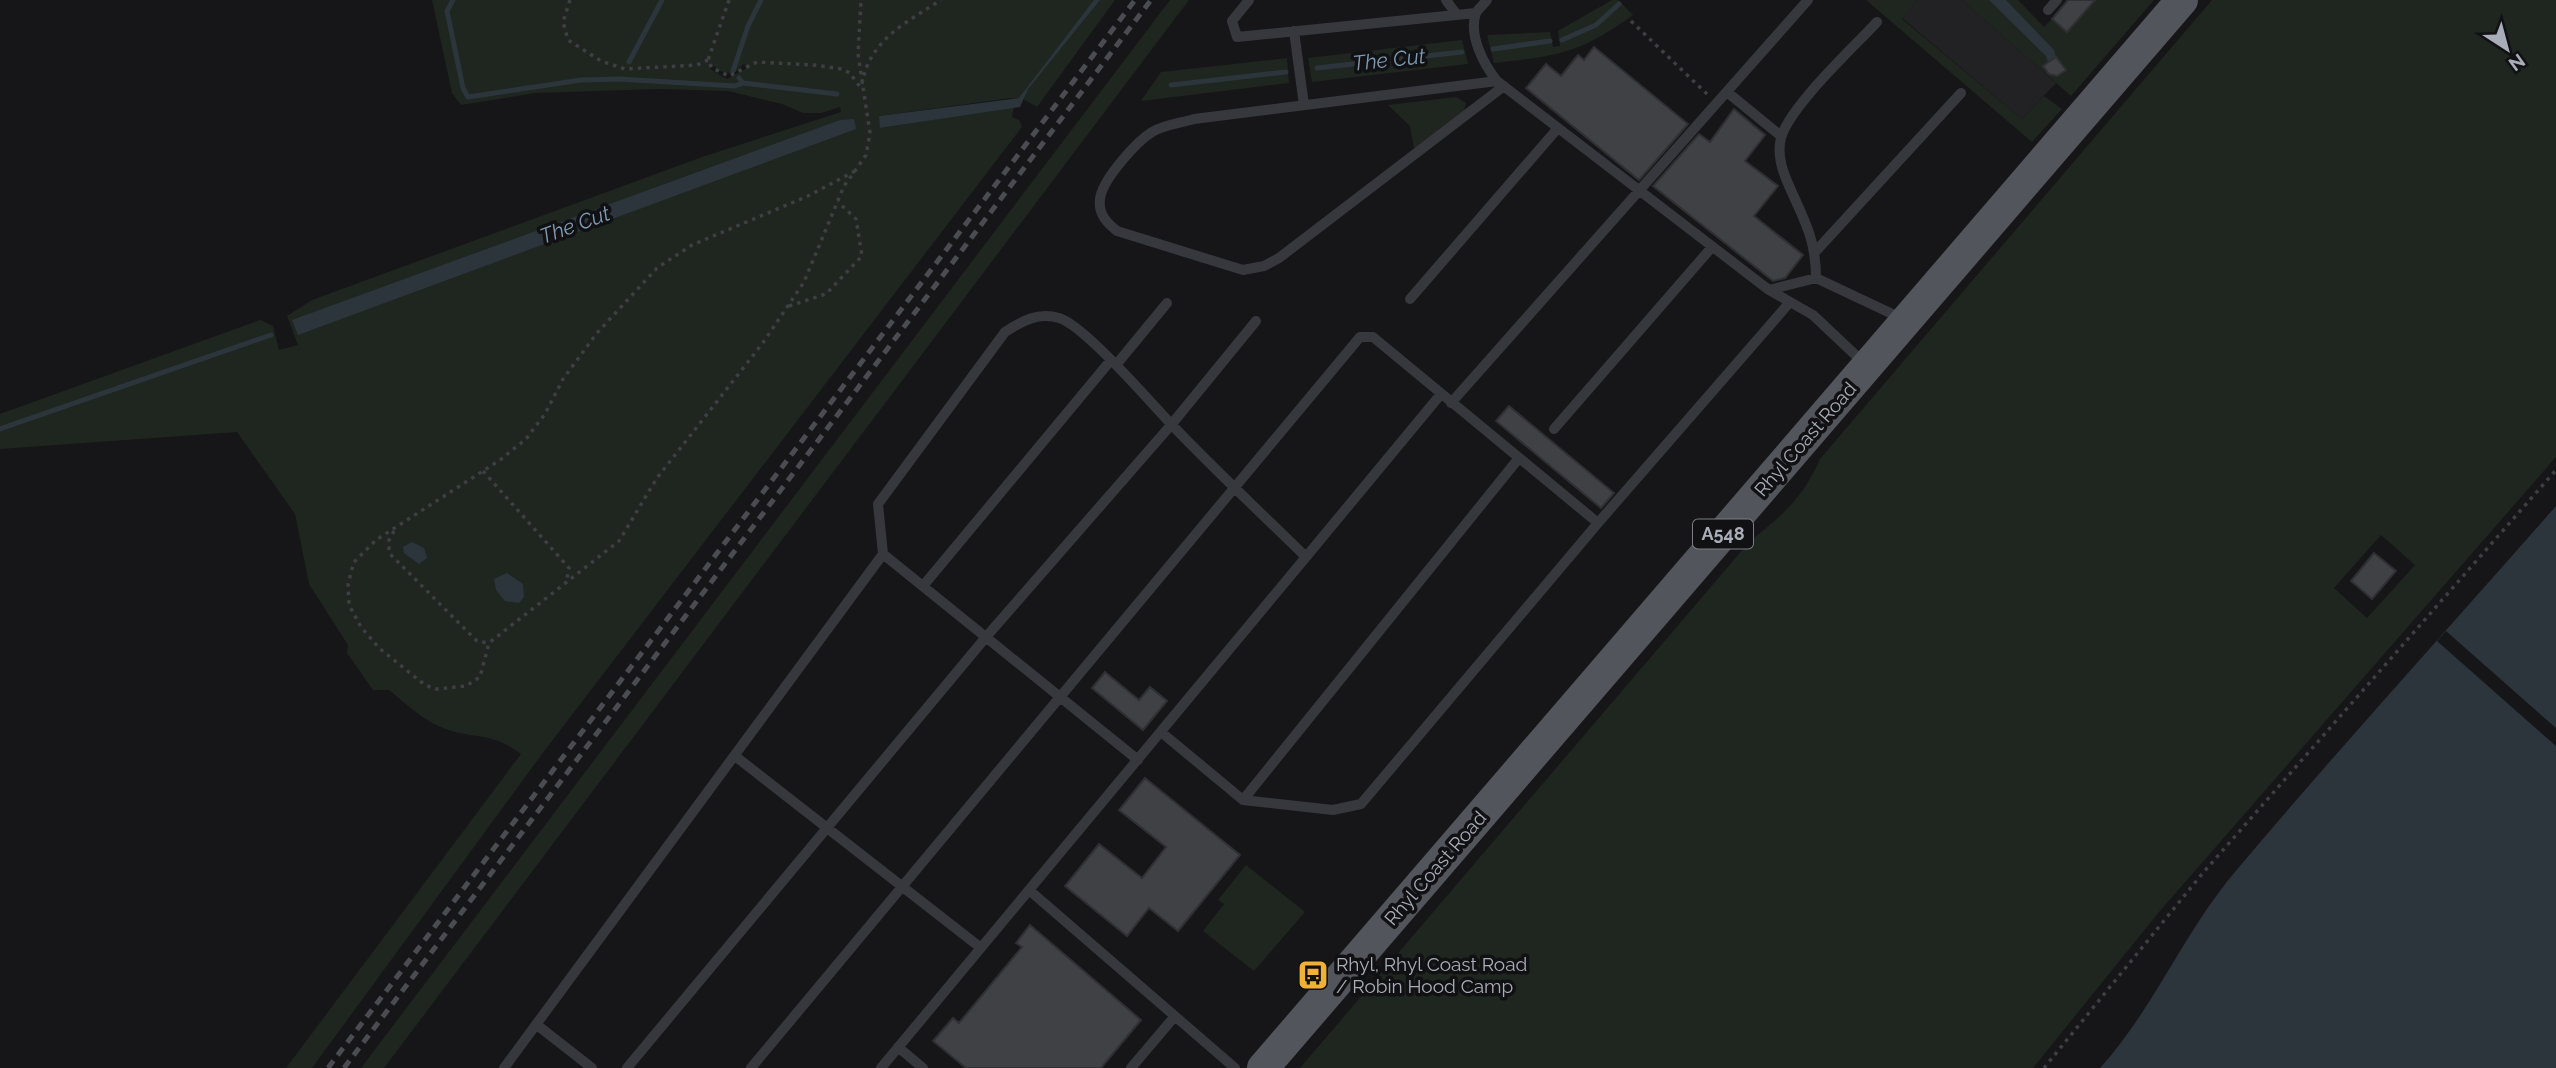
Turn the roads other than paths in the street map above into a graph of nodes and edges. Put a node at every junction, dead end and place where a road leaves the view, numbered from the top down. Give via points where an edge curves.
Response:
1 (1249, 0) edge
2 (1446, 0) edge
3 (1487, 0) edge
4 (1808, 0) edge
5 (2057, 0) edge
6 (2182, 0) edge
7 (2048, 10) dead end
8 (1476, 13) junction
9 (1457, 15) junction
10 (1877, 22) dead end
11 (1294, 31) junction
12 (1501, 83) junction
13 (1727, 92) junction
14 (1961, 93) dead end
15 (1304, 105) junction
16 (1559, 128) junction
17 (1782, 136) junction
18 (1640, 191) junction
19 (1712, 247) junction
20 (1816, 251) junction
21 (1816, 278) junction
22 (1769, 290) junction
23 (1410, 299) dead end
24 (1790, 302) junction
25 (1167, 303) dead end
26 (1256, 321) dead end
27 (1907, 321) junction
28 (1114, 362) junction
29 (1867, 367) junction
30 (1441, 394) junction
31 (1451, 403) junction
32 (1171, 425) junction
33 (1554, 429) dead end
34 (1519, 458) junction
35 (1234, 486) junction
36 (1598, 523) junction
37 (883, 554) junction
38 (1306, 557) junction
39 (923, 586) junction
40 (986, 637) junction
41 (1060, 696) junction
42 (1161, 732) junction
43 (735, 756) junction
44 (1138, 760) junction
45 (1244, 800) junction
46 (827, 828) junction
47 (902, 887) junction
48 (1029, 890) junction
49 (981, 948) junction
50 (1175, 1016) junction
51 (537, 1025) junction
52 (898, 1047) junction
53 (504, 1068) edge
54 (592, 1068) edge
55 (627, 1068) edge
56 (751, 1068) edge
57 (881, 1068) edge
58 (923, 1068) edge
59 (1131, 1068) edge
60 (1235, 1068) edge
61 (1263, 1068) edge

1 - 11 lane via 1232,21 1237,37
2 - 9 lane
3 - 8 lane
4 - 13 lane
5 - 7 lane
6 - 27 main road, Rhyl Coast Road / A548
8 - 9 lane
8 - 12 lane via 1484,65
9 - 11 lane
10 - 17 lane via 1794,113
11 - 15 lane
12 - 15 lane
12 - 15 lane via 1264,266 1243,270 1117,231 1106,222 1100,197 1136,144 1154,130 1194,119
12 - 16 lane
13 - 17 lane
13 - 18 lane
14 - 20 lane
16 - 18 lane
16 - 23 lane
17 - 20 lane via 1783,169
18 - 19 lane
18 - 31 lane
19 - 22 lane
19 - 33 lane
20 - 21 lane
21 - 22 lane
21 - 27 lane
22 - 24 lane
24 - 29 lane via 1813,315
24 - 36 lane
25 - 28 lane
26 - 32 lane
27 - 29 main road, Rhyl Coast Road / A548
28 - 32 lane
28 - 37 lane via 1062,318 1042,315 1025,319 1005,332 878,504
28 - 39 lane
29 - 61 main road, Rhyl Coast Road / A548
30 - 31 lane
30 - 35 lane via 1373,337 1360,337
30 - 38 lane
31 - 34 lane
32 - 35 lane
32 - 40 lane
34 - 36 lane
34 - 45 lane
35 - 38 lane
35 - 41 lane
36 - 45 lane via 1361,804 1333,810
37 - 39 lane
37 - 43 lane
38 - 42 lane
39 - 40 lane
40 - 41 lane
40 - 46 lane
41 - 44 lane
41 - 47 lane
42 - 44 lane
42 - 45 lane
43 - 46 lane
43 - 51 lane
44 - 48 lane
46 - 47 lane
46 - 55 lane
47 - 49 lane
47 - 56 lane
48 - 49 lane
48 - 50 lane
49 - 52 lane
50 - 59 lane
50 - 60 lane
51 - 53 lane
51 - 54 lane
52 - 57 lane
52 - 58 lane

